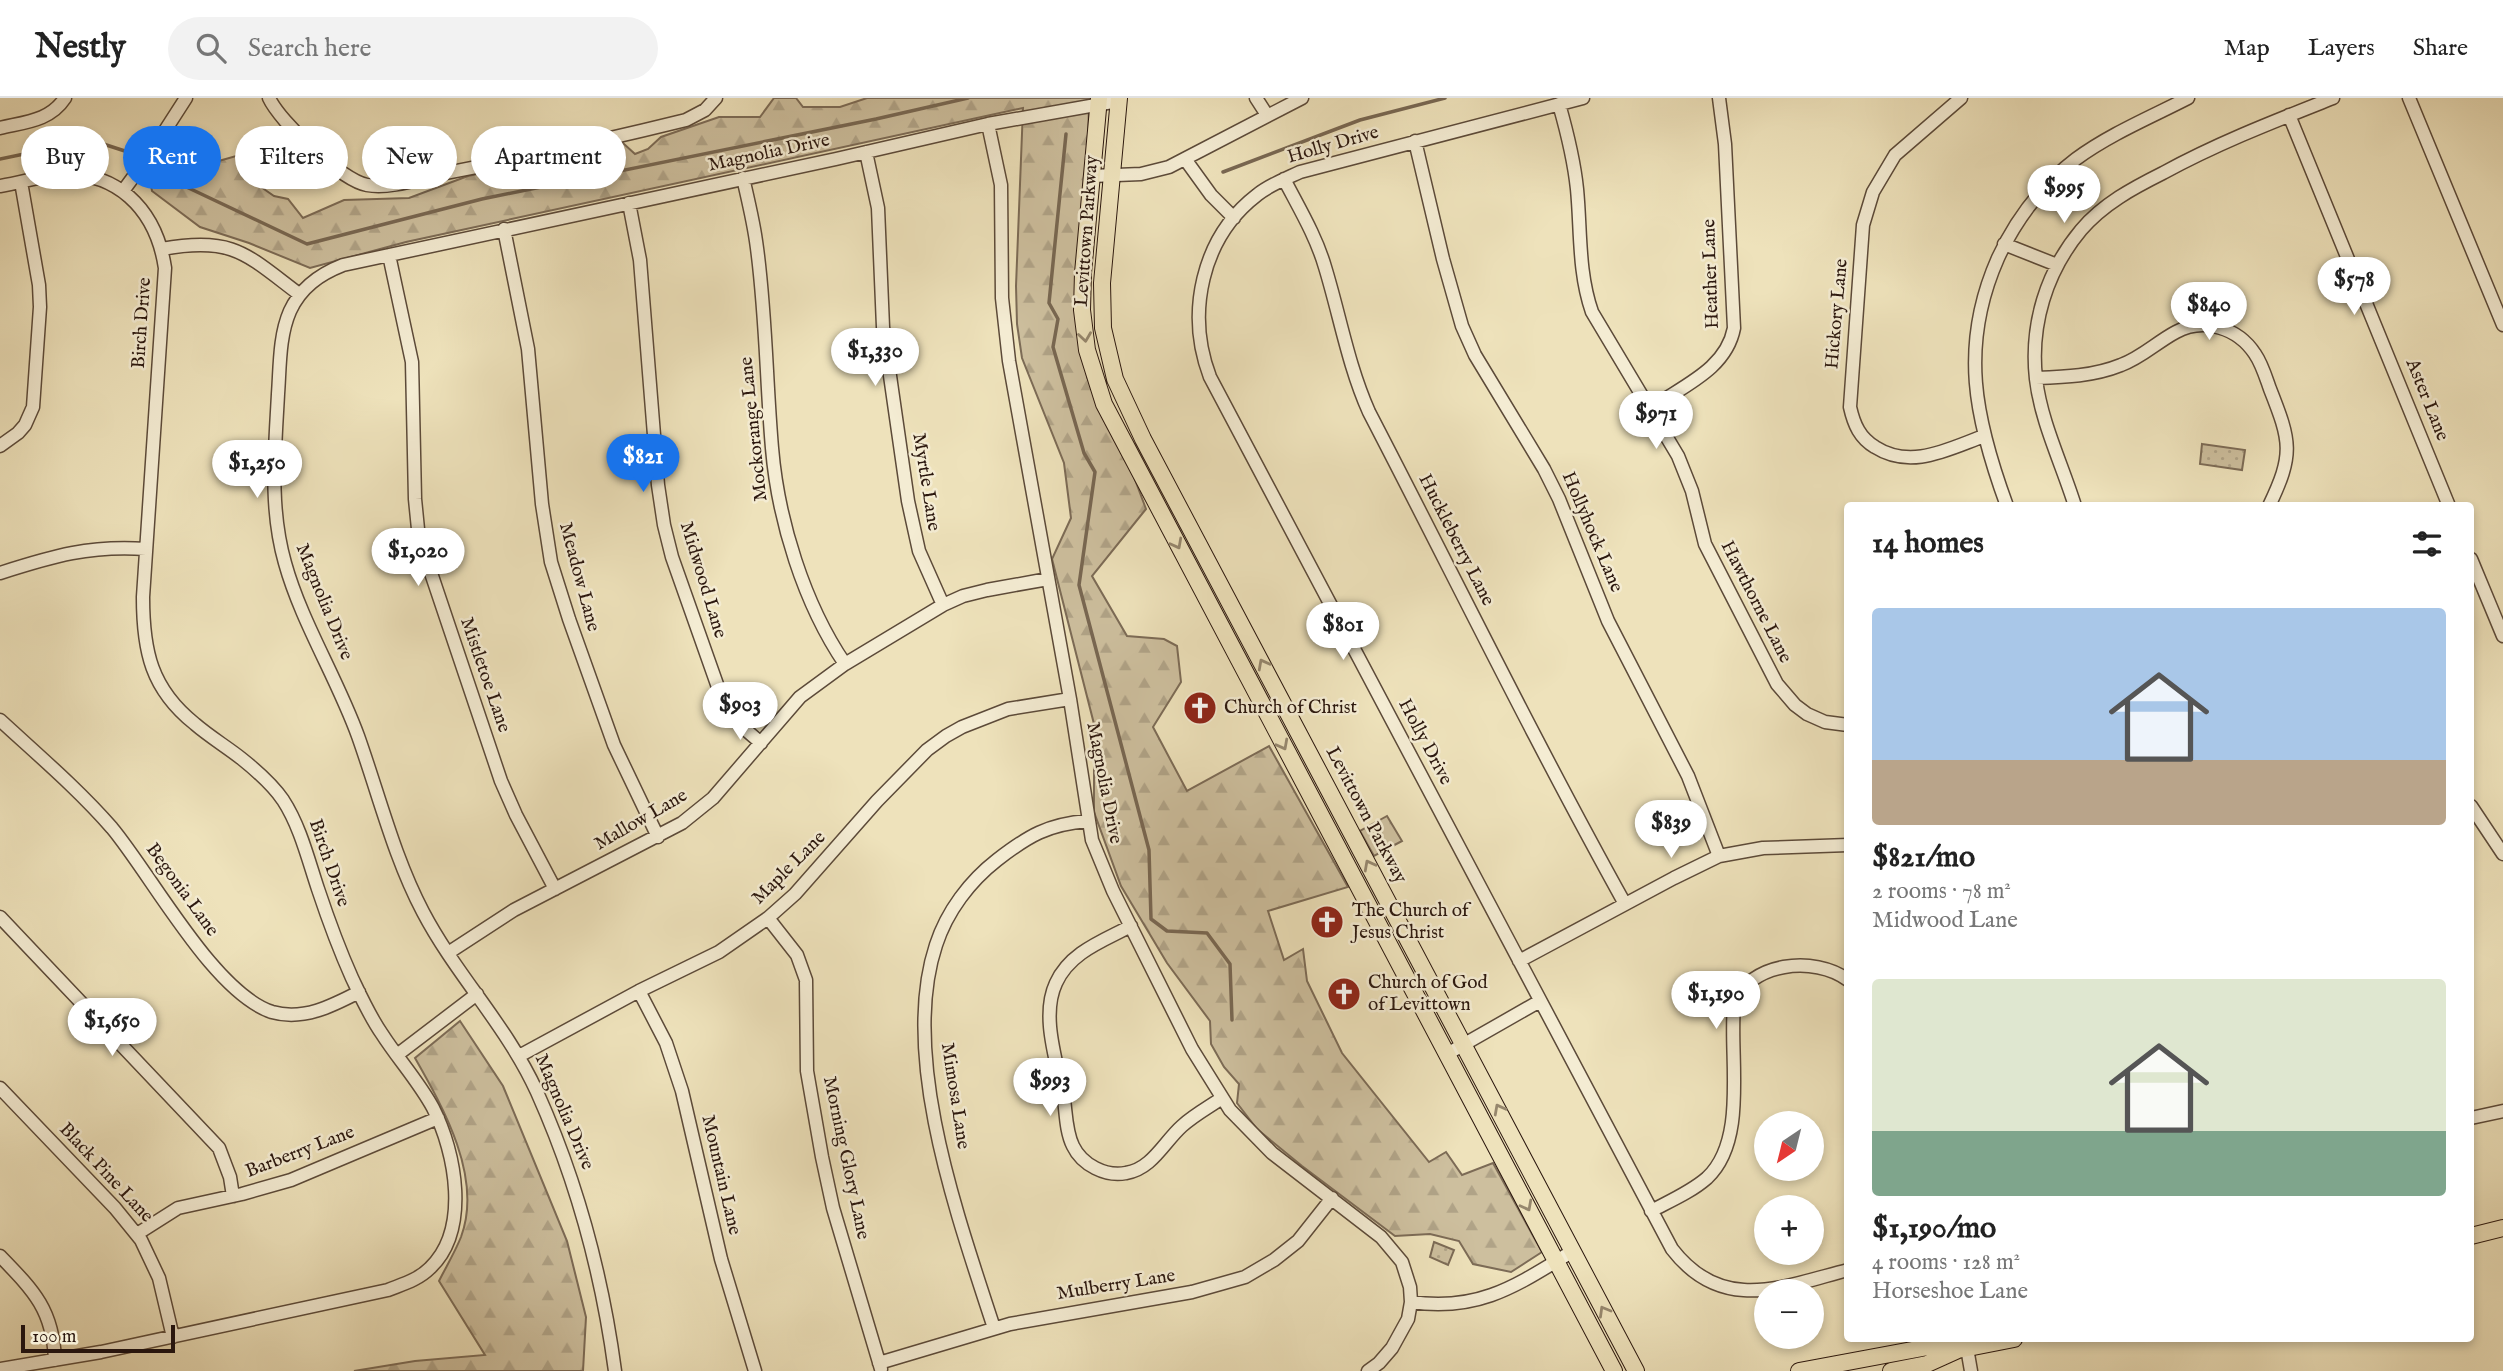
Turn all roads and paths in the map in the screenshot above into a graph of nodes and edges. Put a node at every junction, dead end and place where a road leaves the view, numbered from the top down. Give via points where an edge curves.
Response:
1 (65, 98) edge
2 (186, 98) edge
3 (268, 98) edge
4 (716, 98) edge
5 (1256, 98) edge
6 (1302, 98) edge
7 (1583, 98) edge
8 (1719, 98) edge
9 (1961, 98) edge
10 (2188, 98) edge
11 (2333, 98) edge
12 (2409, 98) edge
13 (1119, 99) edge
14 (1098, 101) edge
15 (1559, 104) junction
16 (1267, 115) junction
17 (2289, 115) junction
18 (988, 124) junction
19 (0, 128) edge
20 (1415, 142) junction
21 (866, 152) junction
22 (1185, 159) junction
23 (1112, 175) junction
24 (1092, 176) junction
25 (743, 178) junction
26 (1284, 179) junction
27 (21, 182) edge
28 (109, 184) edge
29 (0, 186) edge
30 (22, 189) edge
31 (123, 191) junction
32 (629, 203) junction
33 (1234, 218) junction
34 (504, 229) junction
35 (2004, 244) junction
36 (162, 249) junction
37 (389, 255) junction
38 (2057, 265) junction
39 (299, 294) junction
40 (2503, 326) edge
41 (2036, 378) junction
42 (1650, 409) junction
43 (1984, 436) junction
44 (0, 446) edge
45 (2006, 502) edge
46 (2074, 502) edge
47 (2271, 502) edge
48 (2447, 502) edge
49 (146, 549) junction
50 (0, 573) edge
51 (2474, 575) edge
52 (1048, 579) junction
53 (943, 605) junction
54 (2503, 636) edge
55 (845, 664) junction
56 (1070, 699) junction
57 (0, 720) edge
58 (1844, 724) edge
59 (761, 743) junction
60 (2474, 810) edge
61 (1088, 821) junction
62 (658, 837) junction
63 (1844, 845) edge
64 (2503, 854) edge
65 (1719, 856) junction
66 (555, 889) junction
67 (1625, 904) junction
68 (0, 917) edge
69 (768, 918) junction
70 (1131, 926) junction
71 (448, 953) junction
72 (1519, 961) junction
73 (1844, 978) edge
74 (359, 992) junction
75 (639, 992) junction
76 (477, 994) junction
77 (1540, 1001) junction
78 (1465, 1044) junction
79 (1447, 1054) junction
80 (397, 1055) junction
81 (519, 1056) junction
82 (0, 1088) edge
83 (1222, 1098) junction
84 (2503, 1111) edge
85 (2474, 1117) edge
86 (438, 1118) junction
87 (233, 1196) junction
88 (1332, 1198) junction
89 (1651, 1211) junction
90 (2503, 1228) edge
91 (137, 1234) junction
92 (2474, 1235) edge
93 (1573, 1251) junction
94 (0, 1256) edge
95 (1556, 1261) junction
96 (1844, 1270) edge
97 (1411, 1302) junction
98 (994, 1328) junction
99 (173, 1337) junction
100 (1998, 1342) edge
101 (1962, 1349) junction
102 (55, 1360) junction
103 (880, 1367) edge
104 (0, 1369) edge
105 (615, 1371) edge
106 (755, 1371) edge
107 (1368, 1371) edge
108 (1614, 1371) edge
109 (1636, 1371) edge
110 (1799, 1371) edge
111 (1891, 1371) edge
112 (1971, 1371) edge

1 - 19 street via 43,118
2 - 31 street
3 - 4 street via 334,168 355,181 379,186 686,120
5 - 16 street
6 - 16 street
7 - 15 street, Holly Drive
8 - 42 street, Heather Lane via 1725,144 1732,339 1709,370
9 - 43 street, Hickory Lane via 1895,155 1868,205 1850,407 1864,439 1897,457 1919,458
10 - 35 street via 2075,160 2039,192
11 - 17 street
12 - 40 street
13 - 14 street, Magnolia Drive
13 - 23 main road, Levittown Parkway
14 - 18 street, Magnolia Drive
14 - 24 main road, Levittown Parkway
15 - 20 street, Holly Drive
15 - 42 street, Hawthorne Lane via 1577,187 1587,297
16 - 22 street
17 - 38 street via 2211,148 2115,200 2082,229
17 - 48 street, Aster Lane
18 - 21 street, Magnolia Drive
18 - 52 street, Magnolia Drive via 1001,185 1005,327
20 - 26 street, Holly Drive
20 - 65 street, Hollyhock Lane via 1462,327 1559,499 1608,621 1688,776
21 - 25 street, Magnolia Drive
21 - 53 street, Myrtle Lane via 878,208 883,327 908,500 919,551
22 - 23 street via 1154,172
22 - 33 street
23 - 24 street
78 -> 23 main road, Levittown Parkway via 1115,379 1101,308
24 -> 79 main road, Levittown Parkway via 1082,310 1087,350 1104,404
25 - 32 street, Magnolia Drive
25 - 55 street, Mockorange Lane via 757,243 778,493 821,627
26 - 33 street, Holly Drive via 1254,197
26 - 67 street, Huckleberry Lane via 1321,254 1364,403
27 - 29 street, Birch Drive
28 - 31 street, Birch Drive
30 - 44 street via 39,285 33,407 25,425
31 - 36 street, Birch Drive via 148,217
32 - 34 street, Magnolia Drive
32 - 59 street, Midwood Lane via 640,260 658,485 667,540 725,707
33 - 72 street, Holly Drive via 1208,262 1200,287 1198,329 1206,368
34 - 37 street, Magnolia Drive
34 - 62 street, Meadow Lane via 528,349 541,503 551,562 614,745
35 - 38 street
35 - 43 street via 1984,293 1974,347
36 - 39 street via 209,244 236,250
36 - 49 street, Birch Drive via 165,268
37 - 39 street, Magnolia Drive via 328,271
37 - 66 street, Mistletoe Lane via 412,362 418,529 501,781
38 - 41 street via 2040,311
39 - 71 street, Magnolia Drive via 282,338 273,486 278,539 298,598 356,732 403,867
41 - 46 street
41 - 47 street via 2111,369 2186,328 2211,325 2227,330 2255,354 2287,439 2286,468
42 - 58 street, Hawthorne Lane via 1687,475 1705,544 1777,684 1795,705 1816,719
43 - 45 street
49 - 50 street via 84,549
49 - 74 street, Birch Drive via 143,627 158,682 183,714 252,767 285,803
51 - 54 street
52 - 53 street, Mallow Lane via 987,590
52 - 56 street, Magnolia Drive
53 - 55 street, Mallow Lane
55 - 59 street, Mallow Lane via 800,697
56 - 61 street, Magnolia Drive
56 - 69 street, Maple Lane via 1008,709 946,736 877,801
57 - 74 street, Begonia Lane via 110,826 195,943 251,1001 275,1013 304,1015
59 - 62 street, Mallow Lane via 713,798
60 - 64 street
61 - 70 street, Magnolia Drive via 1100,862
61 - 98 street, Mimosa Lane via 1036,832 974,880 942,928 926,985 928,1069 939,1132
62 - 66 street, Mallow Lane
63 - 65 street via 1763,848
65 - 67 street
66 - 71 street, Mallow Lane
67 - 72 street
68 - 87 street via 219,1148
69 - 75 street, Maple Lane via 719,952
69 - 103 street, Morning Glory Lane via 797,956 806,980 807,1071 817,1133 833,1208
70 - 83 street, Magnolia Drive via 1192,1049
70 - 83 street via 1075,957 1052,993 1053,1040 1073,1146 1097,1170 1128,1173 1146,1165 1181,1127
71 - 76 street, Magnolia Drive
72 - 77 street, Holly Drive
73 - 89 street via 1827,968 1806,966 1763,972 1745,985 1734,1005 1733,1124 1727,1148 1706,1179
74 - 80 street, Birch Drive
75 - 81 street, Maple Lane
75 - 106 street, Mountain Lane via 676,1068 724,1270
76 - 80 street
76 - 81 street, Magnolia Drive
77 - 78 street
77 - 89 street, Holly Drive
78 - 79 street
93 -> 78 main road, Levittown Parkway
79 -> 95 main road, Levittown Parkway
80 - 86 street, Birch Drive
81 - 105 street, Magnolia Drive via 555,1134 587,1227
82 - 91 street, Black Pine Lane
83 - 88 street, Magnolia Drive via 1272,1153
84 - 85 street
86 - 87 street, Barberry Lane via 291,1180
86 - 99 street, Birch Drive via 452,1162 455,1200 450,1237 429,1269 388,1290
87 - 91 street, Barberry Lane via 178,1208
88 - 97 street, Magnolia Drive via 1396,1252 1407,1273
88 - 98 street, Mulberry Lane via 1298,1241 1245,1277 1192,1292
89 - 96 street, Holly Drive via 1679,1258 1694,1273 1727,1288 1770,1290
90 - 92 main road
91 - 99 street, Black Pine Lane via 159,1278
93 - 95 street
109 -> 93 main road, Levittown Parkway
94 - 102 street via 28,1283 47,1312
95 - 97 street via 1514,1286 1477,1300 1451,1305
95 - 108 main road, Levittown Parkway
97 - 107 street via 1408,1319 1392,1348
98 - 103 street, Mulberry Lane
99 - 102 street, Birch Drive
100 - 101 main road
101 - 110 main road via 1928,1347
101 - 111 main road via 1927,1364
101 - 112 street
102 - 104 street, Birch Drive

